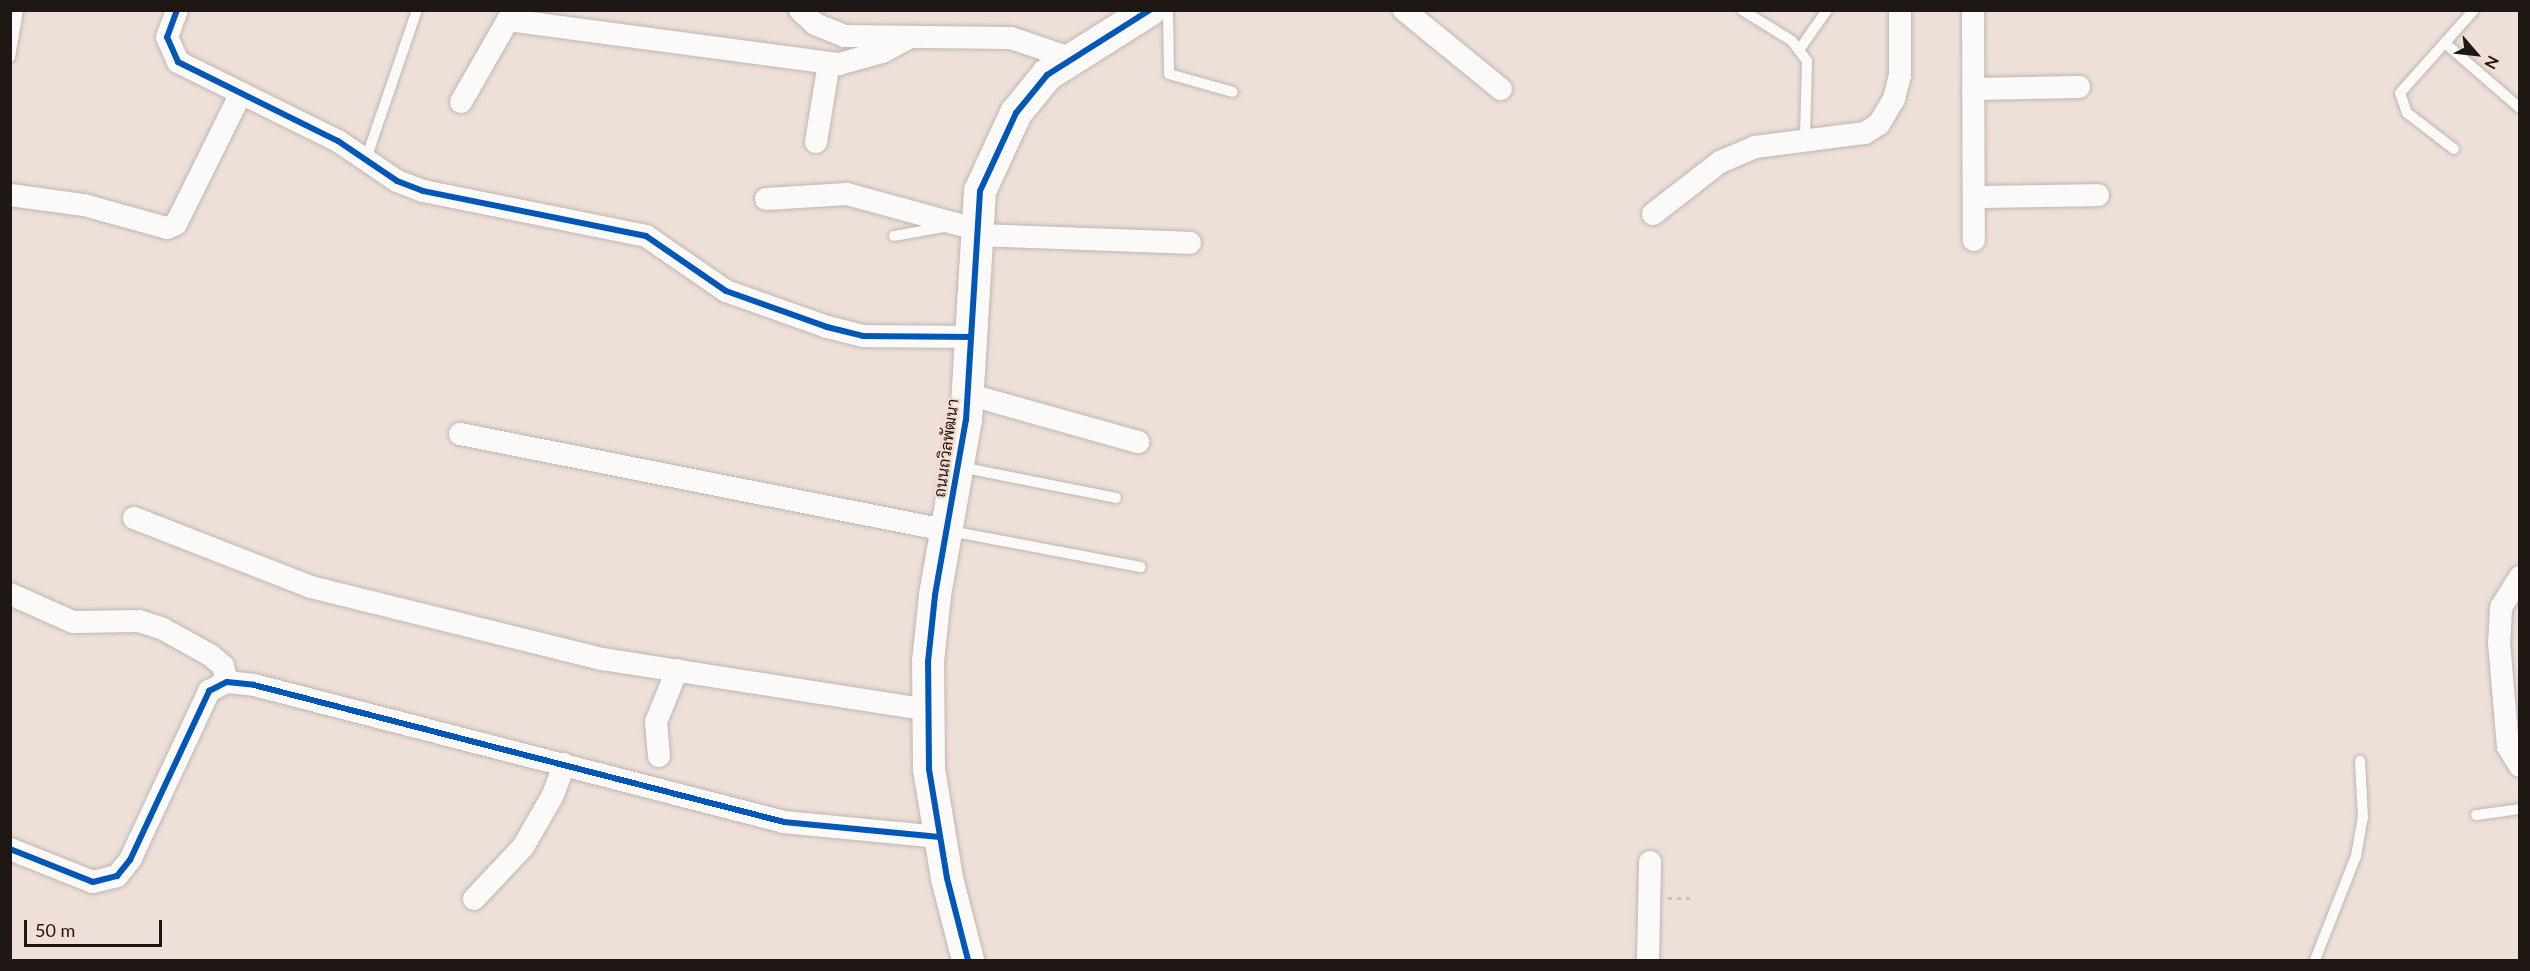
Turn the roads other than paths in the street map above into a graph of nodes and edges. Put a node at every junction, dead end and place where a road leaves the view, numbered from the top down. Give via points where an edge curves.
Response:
1 (18, 10) edge
2 (177, 10) edge
3 (417, 10) edge
4 (800, 10) edge
5 (1150, 10) edge
6 (1168, 10) edge
7 (1404, 10) edge
8 (1742, 10) edge
9 (1827, 10) edge
10 (1900, 10) edge
11 (1973, 10) edge
12 (2474, 10) edge
13 (910, 37) junction
14 (2446, 44) junction
15 (1799, 50) junction
16 (10, 57) edge
17 (1070, 58) junction
18 (829, 63) junction
19 (2079, 87) dead end
20 (1501, 89) dead end
21 (1973, 89) junction
22 (1233, 92) dead end
23 (241, 93) junction
24 (461, 102) dead end
25 (2520, 108) edge
26 (1805, 140) junction
27 (816, 142) dead end
28 (2454, 149) dead end
29 (366, 159) junction
30 (10, 195) edge
31 (2098, 195) dead end
32 (1974, 197) junction
33 (766, 199) dead end
34 (1653, 214) dead end
35 (968, 230) junction
36 (894, 236) dead end
37 (1974, 240) dead end
38 (1190, 243) dead end
39 (970, 337) junction
40 (967, 394) junction
41 (460, 434) dead end
42 (1138, 442) dead end
43 (959, 467) junction
44 (1116, 498) dead end
45 (134, 518) dead end
46 (947, 530) junction
47 (1141, 567) dead end
48 (2520, 577) edge
49 (10, 594) edge
50 (677, 670) junction
51 (226, 682) junction
52 (929, 710) junction
53 (659, 756) dead end
54 (2360, 761) dead end
55 (564, 764) junction
56 (2520, 766) edge
57 (2520, 809) edge
58 (2476, 815) dead end
59 (939, 837) junction
60 (10, 849) edge
61 (1650, 862) dead end
62 (474, 900) dead end
63 (968, 960) edge
64 (1648, 960) edge
65 (2315, 960) edge

1 - 16 lane
2 - 23 street via 167,37 178,62
3 - 29 lane
4 - 13 street via 815,24 845,36
5 - 17 street, ถนนถวิลพัฒนา
6 - 22 lane via 1169,74
7 - 20 street
8 - 15 lane via 1792,40
9 - 15 lane
10 - 26 street via 1900,75 1888,113 1865,133
11 - 21 street
12 - 14 lane
13 - 17 street via 1011,38
13 - 18 street via 860,60
14 - 25 lane
14 - 28 lane via 2400,93 2400,101 2407,113
15 - 26 lane via 1807,62
17 - 35 street, ถนนถวิลพัฒนา via 1047,75 1016,112 980,191
18 - 24 street via 508,20
18 - 27 street
19 - 21 street
21 - 32 street
23 - 29 street
23 - 30 street via 176,224 167,228 84,205 49,204
26 - 34 street via 1755,147 1720,162
29 - 39 street via 397,181 423,191 646,236 726,291 827,327 863,336
31 - 32 street
32 - 37 street
33 - 35 street via 847,194
35 - 36 lane
35 - 38 street
35 - 39 street, ถนนถวิลพัฒนา
39 - 40 street, ถนนถวิลพัฒนา
40 - 42 street
40 - 43 street, ถนนถวิลพัฒนา
41 - 46 street
43 - 44 lane
43 - 46 street, ถนนถวิลพัฒนา
45 - 50 street via 311,587 603,658
46 - 47 lane
46 - 52 street, ถนนถวิลพัฒนา via 928,662
48 - 56 street via 2501,608 2499,642 2508,747
49 - 51 street via 73,622 139,621 163,629 210,655 223,666
50 - 52 street
50 - 53 street via 656,722
51 - 55 street
51 - 60 street via 209,691 130,860 117,876 93,882
52 - 59 street, ถนนถวิลพัฒนา via 929,769
54 - 65 lane via 2362,818 2356,856
55 - 59 street via 784,822
55 - 62 street via 553,795 523,847
57 - 58 lane
59 - 63 street, ถนนถวิลพัฒนา
61 - 64 street

